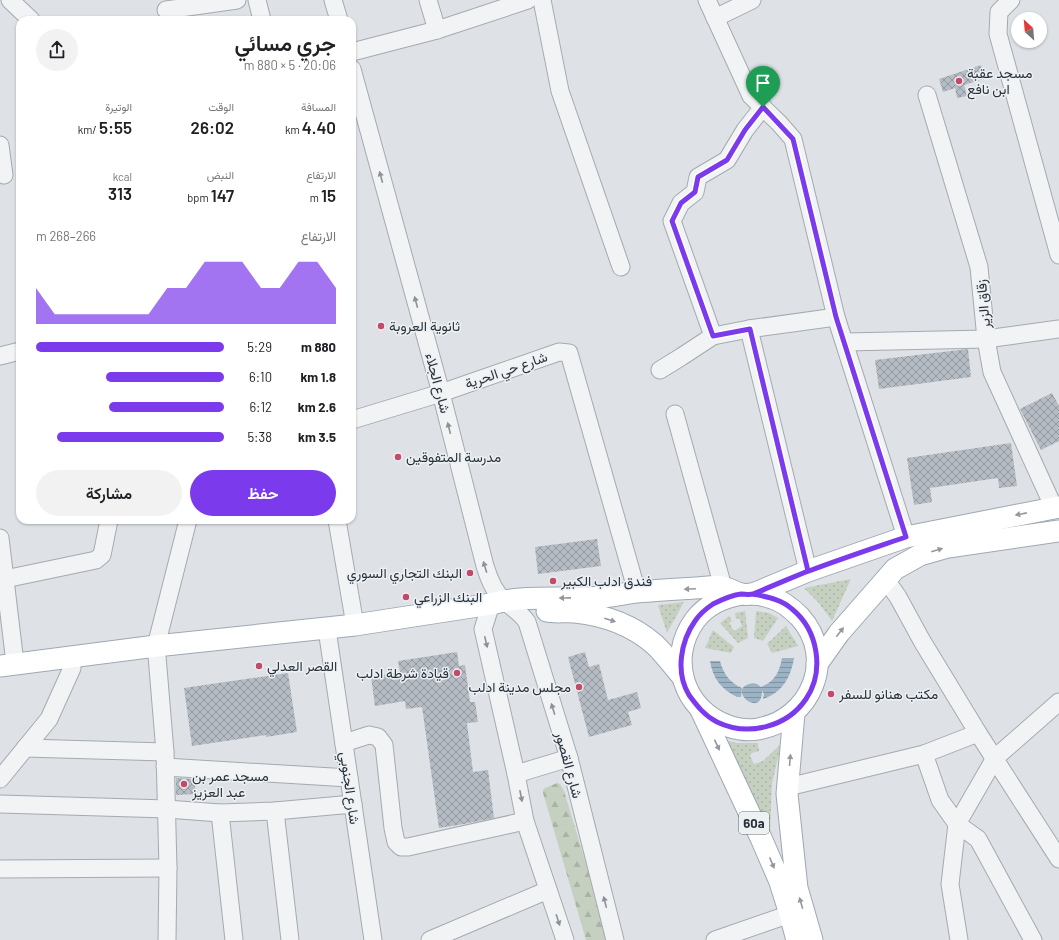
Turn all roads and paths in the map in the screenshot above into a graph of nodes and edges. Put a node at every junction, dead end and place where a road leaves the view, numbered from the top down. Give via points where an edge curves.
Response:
1 (10, 0) edge
2 (26, 0) edge
3 (237, 0) edge
4 (257, 0) edge
5 (333, 0) edge
6 (428, 0) edge
7 (528, 0) edge
8 (542, 0) edge
9 (707, 0) edge
10 (752, 0) edge
11 (1011, 0) edge
12 (166, 10) edge
13 (28, 16) edge
14 (31, 16) edge
15 (261, 16) edge
16 (338, 16) edge
17 (715, 18) junction
18 (437, 30) junction
19 (356, 51) edge
20 (927, 94) dead end
21 (356, 97) edge
22 (763, 107) junction
23 (0, 145) edge
24 (8, 175) edge
25 (1059, 255) edge
26 (621, 267) dead end
27 (836, 317) junction
28 (750, 329) junction
29 (1059, 329) edge
30 (713, 336) junction
31 (986, 339) junction
32 (845, 342) junction
33 (16, 352) edge
34 (0, 356) edge
35 (660, 370) dead end
36 (440, 393) junction
37 (676, 414) dead end
38 (356, 419) edge
39 (1056, 507) edge
40 (109, 524) edge
41 (187, 524) edge
42 (338, 524) edge
43 (1059, 531) edge
44 (906, 537) junction
45 (0, 538) edge
46 (808, 571) junction
47 (5, 579) junction
48 (886, 580) junction
49 (723, 587) junction
50 (637, 592) junction
51 (748, 594) junction
52 (499, 606) junction
53 (355, 625) junction
54 (328, 636) junction
55 (157, 651) junction
56 (8, 664) edge
57 (817, 664) junction
58 (72, 668) junction
59 (682, 676) junction
60 (0, 678) edge
61 (1059, 702) edge
62 (700, 710) junction
63 (794, 713) junction
64 (978, 733) junction
65 (344, 743) junction
66 (25, 748) junction
67 (924, 754) junction
68 (569, 758) junction
69 (995, 758) junction
70 (165, 760) junction
71 (516, 774) junction
72 (349, 778) junction
73 (0, 779) edge
74 (788, 787) junction
75 (0, 804) edge
76 (352, 804) junction
77 (166, 810) junction
78 (275, 811) junction
79 (220, 813) junction
80 (525, 821) junction
81 (957, 824) junction
82 (1059, 858) edge
83 (168, 868) junction
84 (0, 869) edge
85 (548, 890) junction
86 (790, 914) junction
87 (167, 940) edge
88 (234, 940) edge
89 (290, 940) edge
90 (373, 940) edge
91 (430, 940) edge
92 (565, 940) edge
93 (614, 940) edge
94 (715, 940) edge
95 (796, 940) edge
96 (812, 940) edge
97 (959, 940) edge
98 (1033, 940) edge

1 - 13 street
2 - 14 street
3 - 12 street
4 - 15 street
5 - 16 street
6 - 18 street
7 - 18 street
8 - 26 street via 560,91
9 - 17 street
10 - 17 street
11 - 25 street via 999,12 998,34
17 - 22 street via 751,96
18 - 19 street
20 - 31 street, زقاق الزير via 980,267
36 -> 21 street, شارع الجلاء
22 - 27 street via 793,139
22 - 30 street via 727,160 698,177 695,192 681,203 672,221
23 - 24 street
27 - 28 street
27 - 32 street
28 - 30 street
28 - 46 street
29 - 31 street
30 - 35 street
31 - 32 street
31 - 39 street, زقاق الزير via 992,372
32 - 44 street
33 - 34 street
36 - 38 street, شارع حي الحرية
36 - 50 street, شارع حي الحرية via 559,352 569,353
52 -> 36 street, شارع الجلاء via 485,566
37 - 49 street
39 -> 44 main road
40 - 47 street via 102,555 96,560
41 - 55 street
42 - 53 street
48 -> 43 main road via 895,569 920,555 948,547
44 - 46 main road
45 - 47 street
46 - 51 main road
47 - 56 street
57 -> 48 main road via 839,633
48 - 64 street
49 -> 50 main road
49 - 51 main road
50 -> 52 main road via 604,597 553,598
51 - 57 main road via 774,598 792,608 806,624 815,643
51 - 59 main road via 731,596 711,605 696,619 685,637 681,658
52 - 53 main road
52 - 54 main road via 392,629
52 -> 59 main road via 596,615 623,624 654,644
68 -> 52 street, شارع القصور via 527,622
52 -> 71 street via 483,629
53 - 55 main road
54 - 55 main road via 275,644
54 - 65 street, شارع الجنوبي
55 - 56 main road
55 - 58 main road
55 - 70 street
57 - 63 main road via 814,682 806,699
58 - 60 main road
58 - 66 street via 49,718
59 - 62 main road via 688,693
61 - 69 street
62 - 63 main road via 717,722 736,729 757,729 777,724
62 -> 86 main road, 60a via 761,838 780,882
74 -> 63 main road, 60a
64 - 67 street
64 - 69 street
65 - 72 street, شارع الجنوبي
65 - 80 street via 369,735 378,737 384,745 393,828 396,842 401,847
66 - 70 street
66 - 73 street
67 - 74 street
67 - 81 street via 940,800
68 - 71 street
93 -> 68 street, شارع القصور
69 - 81 street
69 - 82 street
70 - 72 street
70 - 77 street
71 -> 80 street
72 - 76 street, شارع الجنوبي
96 -> 74 main road, 60a via 797,888
75 - 77 street
76 - 78 street
76 - 90 street, شارع الجنوبي
77 - 79 street
77 - 83 street
78 - 79 street
78 - 89 street
79 - 88 street
80 - 85 street
81 - 97 street via 950,884
81 - 98 street via 978,839
83 - 84 street
83 - 87 street
85 - 91 street
85 -> 92 street
86 - 94 street
86 - 95 main road, 60a

